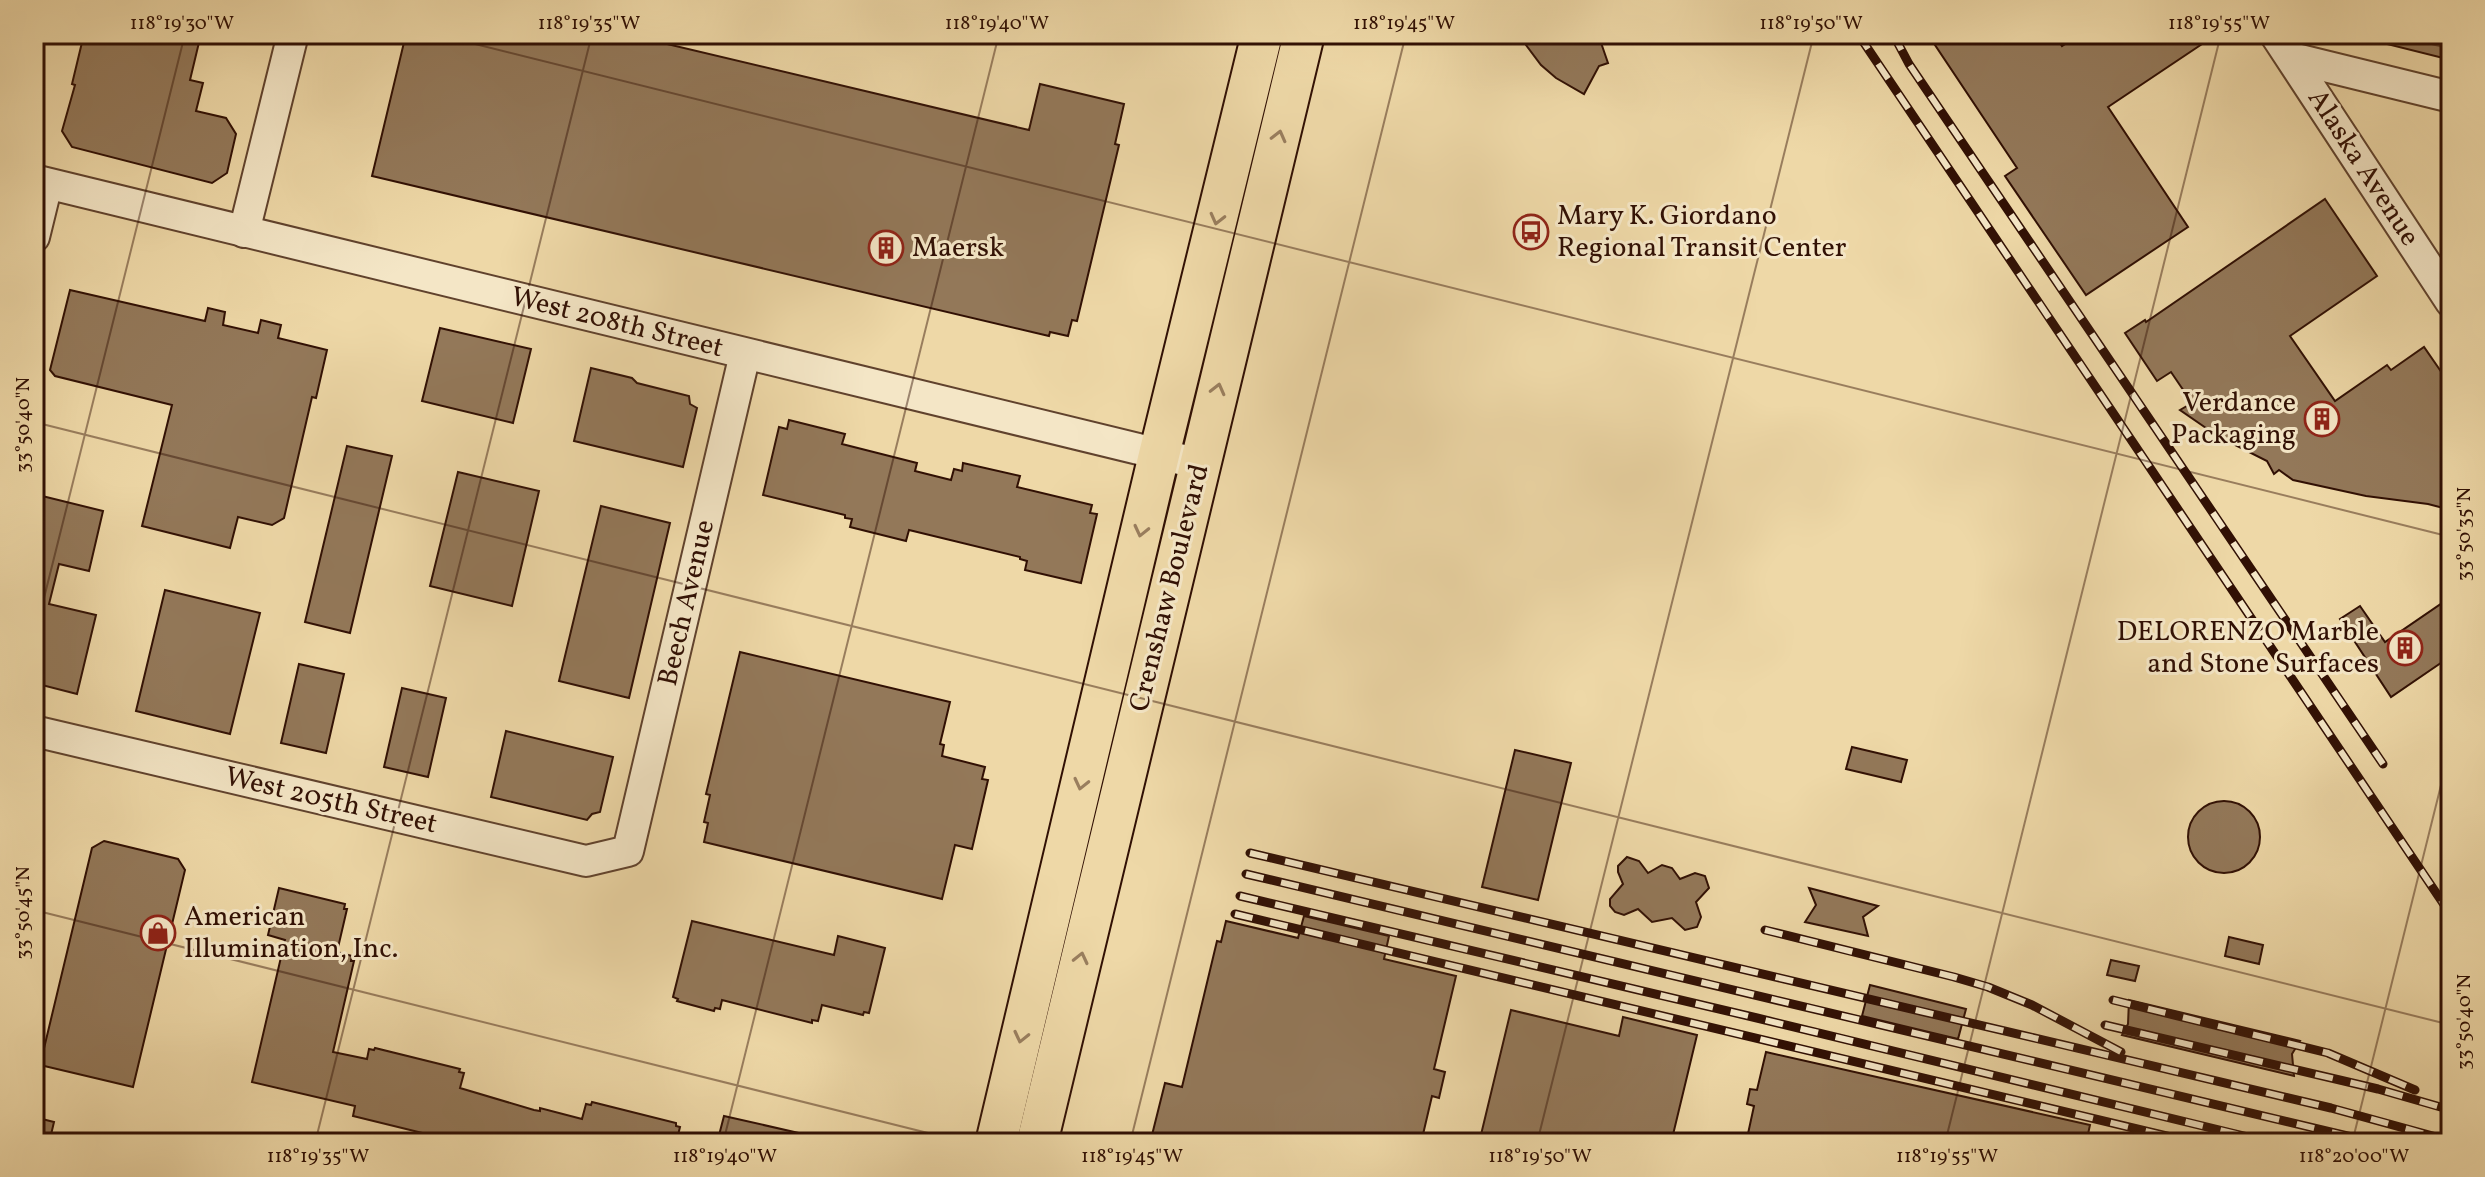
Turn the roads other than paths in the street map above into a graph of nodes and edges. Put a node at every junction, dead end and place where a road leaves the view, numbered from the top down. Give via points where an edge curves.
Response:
1 (293, 34) edge
2 (1262, 34) edge
3 (1304, 34) edge
4 (2284, 46) edge
5 (2451, 97) edge
6 (41, 182) edge
7 (244, 232) junction
8 (34, 237) edge
9 (2451, 302) edge
10 (745, 354) junction
11 (1159, 455) junction
12 (1200, 464) junction
13 (34, 731) edge
14 (628, 851) joint
15 (996, 1143) edge
16 (1037, 1143) edge

1 - 7 street
2 -> 11 main road, Crenshaw Boulevard
12 -> 3 main road, Crenshaw Boulevard
4 - 5 street
4 - 9 street, Alaska Avenue
6 - 7 street, West 208th Street
6 - 8 street
7 - 10 street, West 208th Street
10 - 11 street, West 208th Street
10 - 14 street, Beech Avenue
11 - 12 street, West 208th Street
11 -> 15 main road, Crenshaw Boulevard
16 -> 12 main road, Crenshaw Boulevard
13 - 14 street, West 205th Street via 586,861

